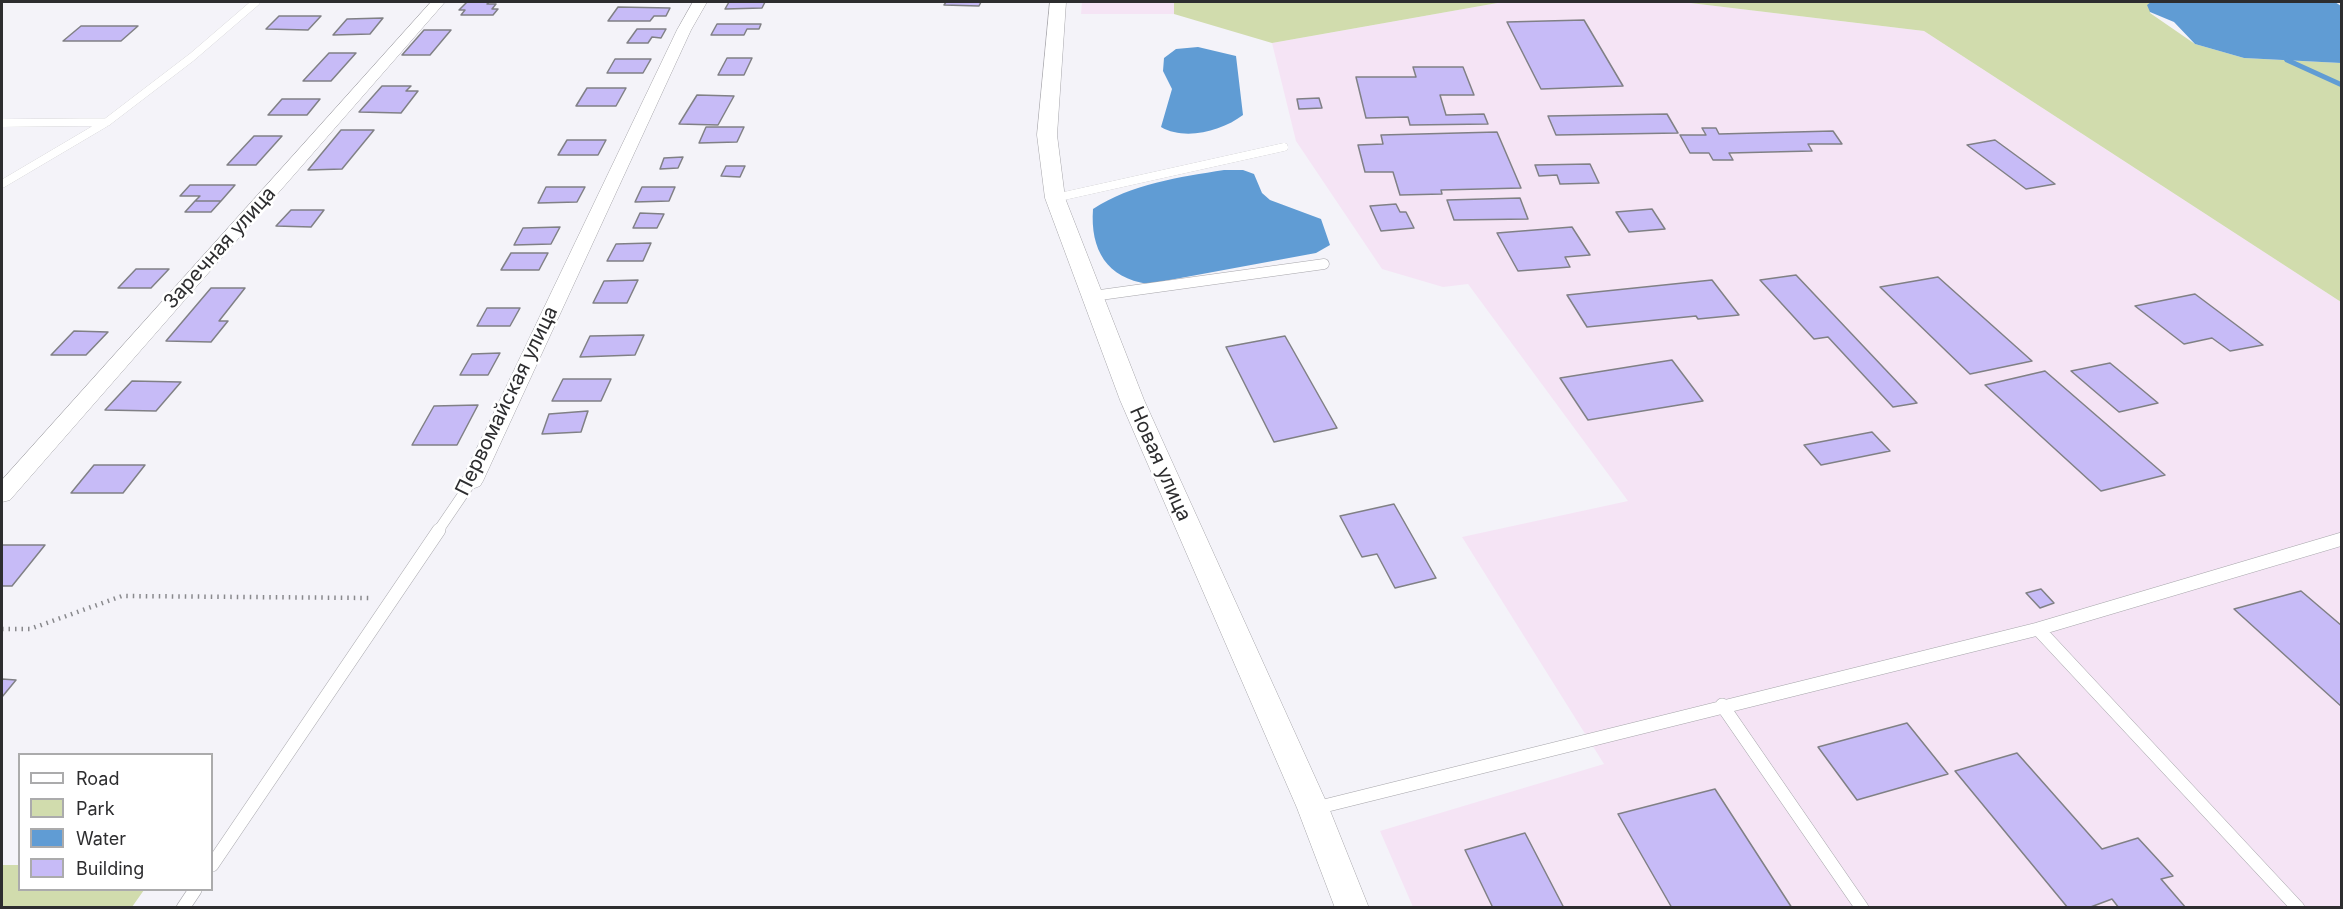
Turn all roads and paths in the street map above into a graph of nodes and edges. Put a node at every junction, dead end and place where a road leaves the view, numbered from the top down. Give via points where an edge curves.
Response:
1 (256, 2) edge
2 (438, 2) edge
3 (700, 2) edge
4 (1058, 2) edge
5 (107, 122) junction
6 (2, 123) edge
7 (1284, 147) dead end
8 (4, 181) edge
9 (1055, 198) junction
10 (1324, 264) dead end
11 (1093, 296) junction
12 (472, 481) joint
13 (2, 494) edge
14 (2342, 539) edge
15 (393, 598) junction
16 (2038, 628) junction
17 (2, 629) edge
18 (1722, 705) junction
19 (1313, 808) junction
20 (213, 864) edge
21 (194, 891) edge
22 (183, 908) edge
23 (1352, 908) edge
24 (1862, 908) edge
25 (2298, 908) edge

1 - 5 lane
2 - 13 street, Заречная улица
3 - 12 street, Первомайская улица
4 - 9 street, Новая улица via 1047,135
5 - 6 lane
5 - 8 lane
7 - 9 lane
9 - 11 street, Новая улица
10 - 11 lane
11 - 19 street, Новая улица via 1132,400
12 - 15 lane, Первомайская улица
14 - 16 lane
15 - 17 path via 122,596 30,629
15 - 20 lane, Первомайская улица
16 - 18 lane
16 - 25 lane
18 - 19 lane
18 - 24 lane
19 - 23 street, Новая улица
21 - 22 lane

